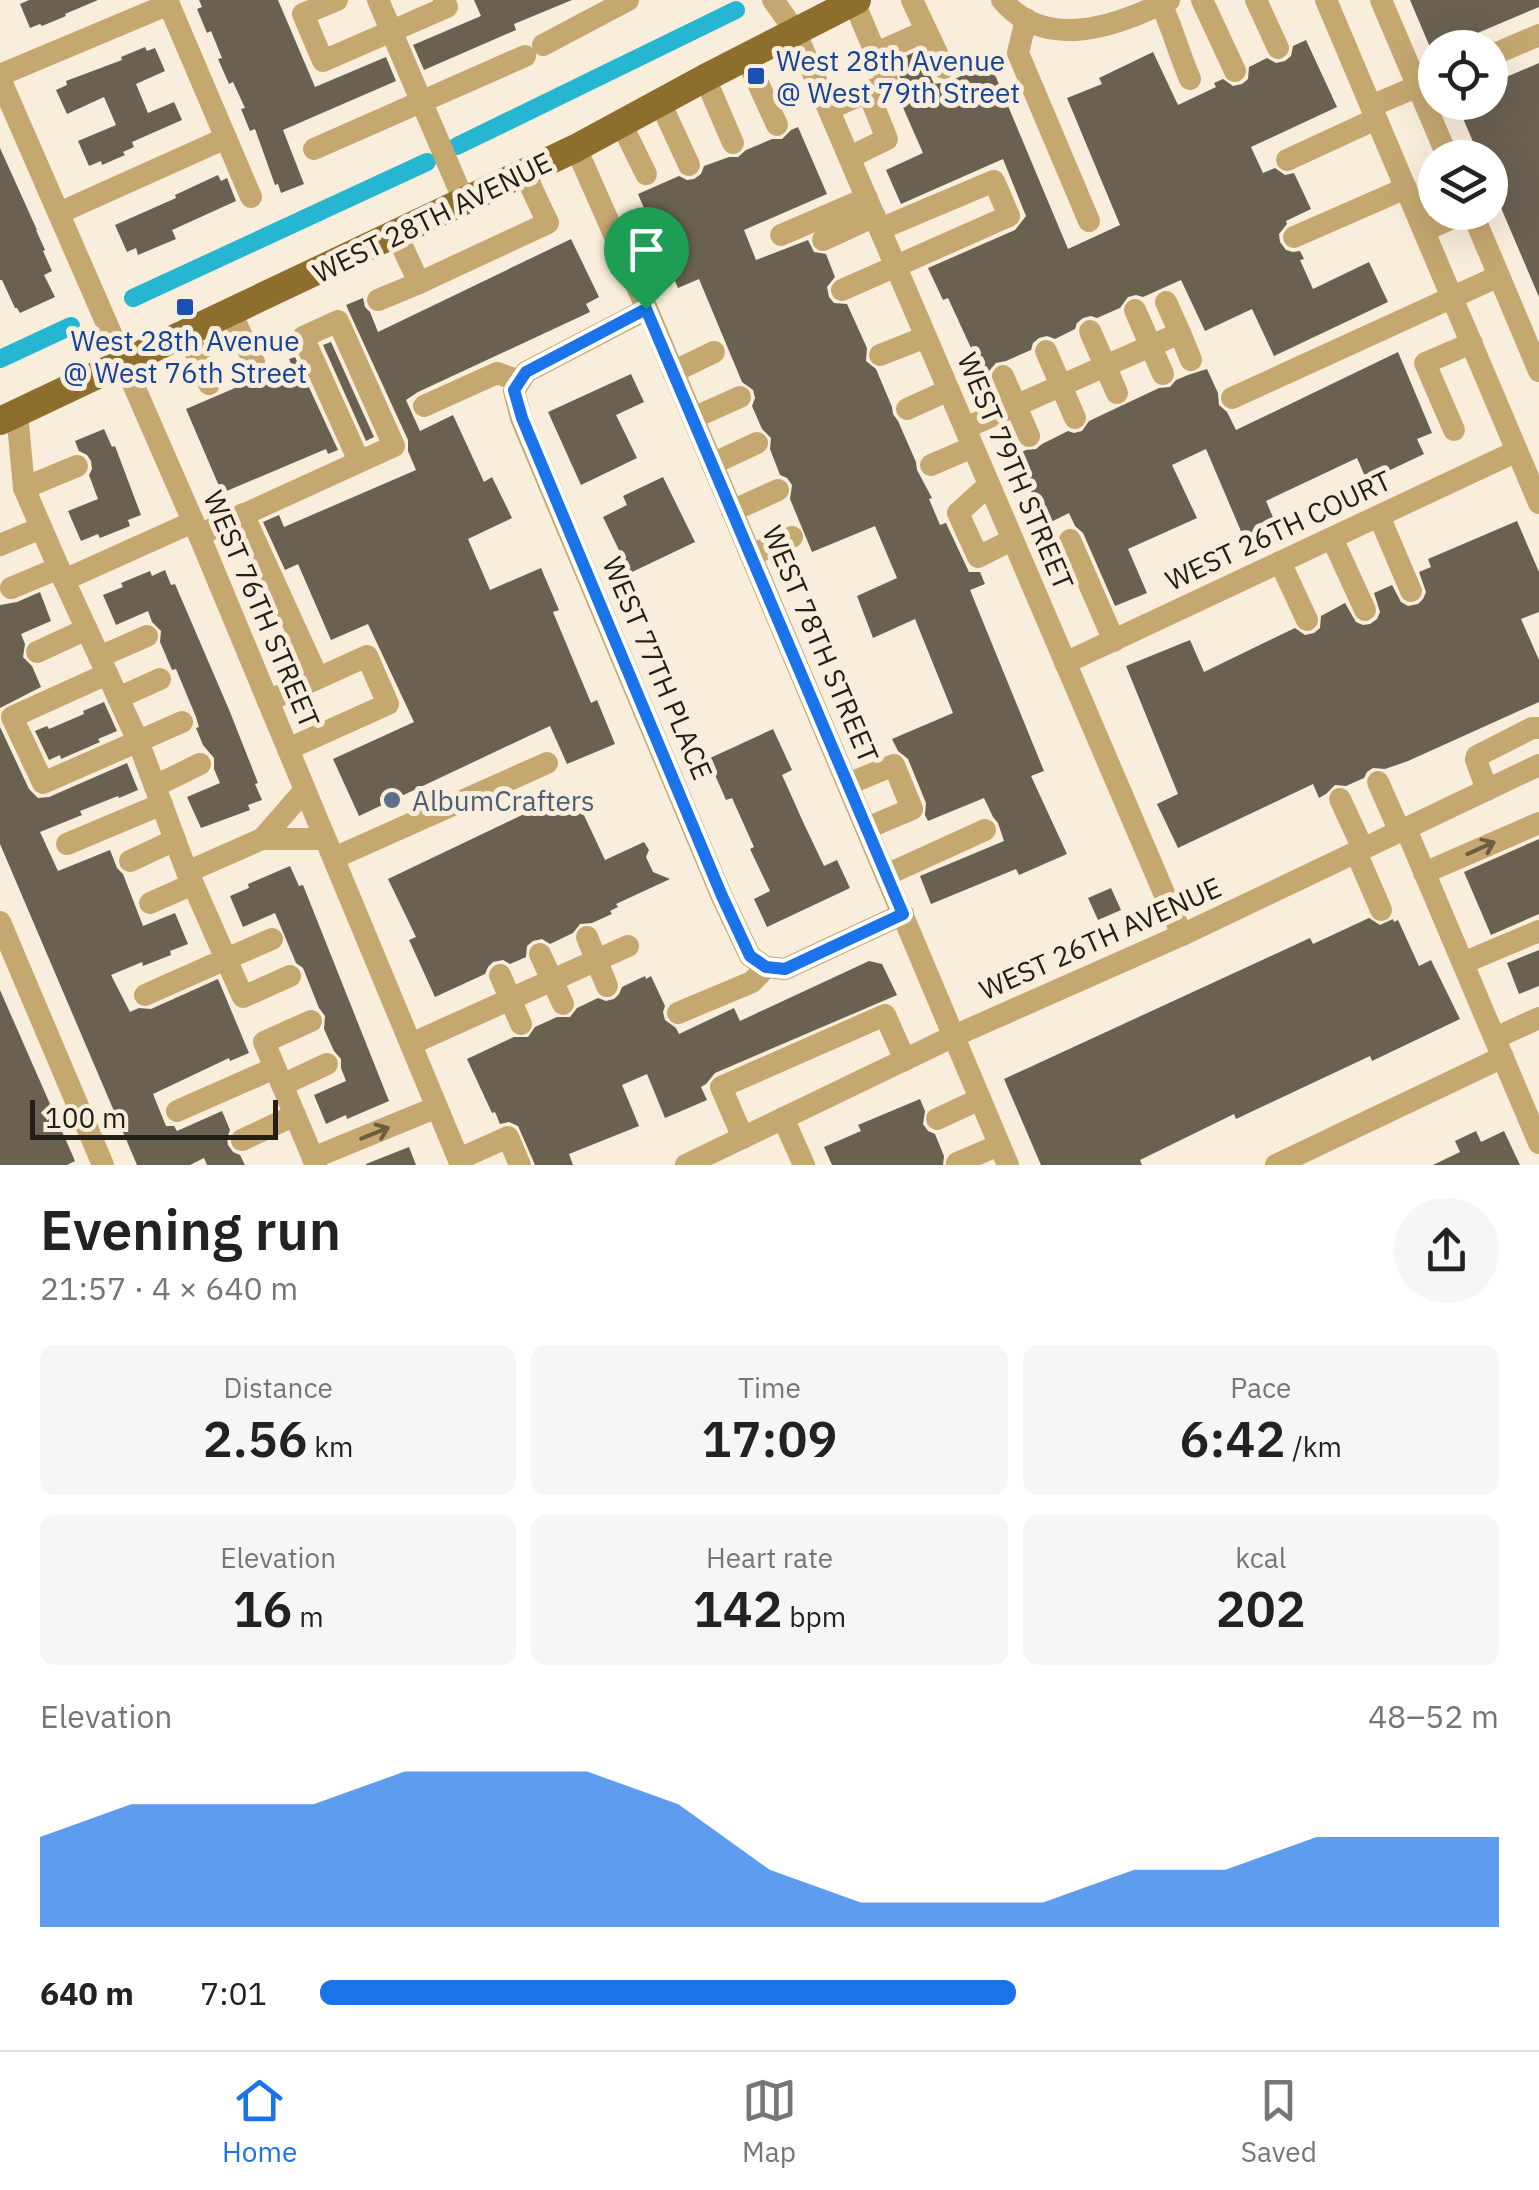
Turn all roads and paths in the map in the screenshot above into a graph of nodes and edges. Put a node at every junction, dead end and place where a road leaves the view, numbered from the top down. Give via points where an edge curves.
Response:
1 (337, 0) edge
2 (378, 0) edge
3 (444, 0) edge
4 (628, 0) edge
5 (773, 0) edge
6 (912, 0) edge
7 (1002, 0) edge
8 (1202, 0) edge
9 (1256, 0) edge
10 (1381, 0) edge
11 (168, 2) edge
12 (1165, 2) edge
13 (1332, 2) edge
14 (842, 4) edge
15 (1026, 19) junction
16 (926, 30) junction
17 (391, 31) junction
18 (795, 31) junction
19 (1539, 35) edge
20 (1278, 48) dead end
21 (1508, 48) edge
22 (876, 53) junction
23 (746, 56) junction
24 (1418, 67) edge
25 (944, 68) dead end
26 (1235, 70) dead end
27 (0, 77) edge
28 (704, 78) junction
29 (1190, 79) dead end
30 (1418, 87) edge
31 (868, 92) junction
32 (421, 102) junction
33 (660, 102) junction
34 (829, 109) junction
35 (1374, 112) junction
36 (621, 123) junction
37 (777, 124) dead end
38 (226, 138) junction
39 (733, 143) dead end
40 (576, 148) junction
41 (314, 149) dead end
42 (850, 156) junction
43 (1287, 160) dead end
44 (689, 165) dead end
45 (524, 172) junction
46 (646, 174) dead end
47 (1406, 188) junction
48 (250, 197) dead end
49 (464, 201) junction
50 (59, 213) junction
51 (874, 214) junction
52 (1089, 221) dead end
53 (1477, 230) edge
54 (1424, 231) joint
55 (396, 234) junction
56 (781, 235) dead end
57 (1294, 237) dead end
58 (823, 240) dead end
59 (896, 266) junction
60 (1499, 276) junction
61 (419, 283) junction
62 (842, 290) dead end
63 (1452, 297) junction
64 (378, 300) dead end
65 (1166, 302) dead end
66 (646, 309) junction
67 (1136, 310) dead end
68 (231, 312) junction
69 (1090, 331) dead end
70 (188, 334) junction
71 (1180, 334) junction
72 (926, 337) junction
73 (1472, 343) junction
74 (1151, 346) junction
75 (1046, 350) dead end
76 (714, 352) dead end
77 (880, 355) dead end
78 (1192, 360) dead end
79 (254, 362) dead end
80 (124, 364) junction
81 (1106, 366) junction
82 (1539, 371) edge
83 (673, 372) junction
84 (1163, 374) dead end
85 (1002, 376) dead end
86 (520, 382) junction
87 (209, 384) dead end
88 (1062, 385) junction
89 (949, 390) junction
90 (1118, 393) dead end
91 (740, 397) dead end
92 (1232, 398) dead end
93 (424, 406) dead end
94 (1016, 406) junction
95 (907, 409) dead end
96 (9, 417) edge
97 (693, 418) junction
98 (1075, 418) dead end
99 (1454, 430) dead end
100 (1028, 436) dead end
101 (969, 438) junction
102 (757, 443) dead end
103 (1517, 450) junction
104 (359, 462) junction
105 (712, 464) junction
106 (77, 466) dead end
107 (931, 466) dead end
108 (0, 468) edge
109 (989, 484) junction
110 (24, 488) junction
111 (778, 490) dead end
112 (1539, 501) edge
113 (732, 511) junction
114 (243, 514) junction
115 (1379, 516) junction
116 (41, 528) junction
117 (196, 528) junction
118 (792, 537) dead end
119 (1332, 538) junction
120 (1012, 540) junction
121 (1070, 540) dead end
122 (0, 546) edge
123 (751, 555) junction
124 (1280, 562) junction
125 (62, 574) junction
126 (11, 588) dead end
127 (1411, 591) dead end
128 (1365, 610) dead end
129 (1306, 620) dead end
130 (86, 629) junction
131 (147, 636) dead end
132 (1114, 641) junction
133 (37, 652) dead end
134 (1065, 663) junction
135 (103, 665) junction
136 (318, 678) junction
137 (160, 679) dead end
138 (118, 698) junction
139 (268, 700) junction
140 (182, 722) dead end
141 (1539, 728) edge
142 (138, 740) junction
143 (288, 749) junction
144 (547, 763) dead end
145 (200, 764) dead end
146 (1539, 765) edge
147 (1378, 782) dead end
148 (848, 784) junction
149 (305, 790) junction
150 (1487, 790) junction
151 (158, 794) junction
152 (1340, 799) dead end
153 (1539, 823) edge
154 (867, 828) junction
155 (985, 830) dead end
156 (1403, 830) junction
157 (262, 839) junction
158 (176, 840) junction
159 (67, 844) dead end
160 (330, 849) junction
161 (1359, 851) junction
162 (130, 861) dead end
163 (1424, 873) junction
164 (886, 874) junction
165 (190, 878) junction
166 (150, 903) dead end
167 (1381, 910) dead end
168 (903, 914) junction
169 (2, 931) edge
170 (1539, 932) edge
171 (1182, 935) junction
172 (586, 937) dead end
173 (272, 939) dead end
174 (628, 946) dead end
175 (540, 954) dead end
176 (226, 959) junction
177 (596, 960) junction
178 (1463, 963) junction
179 (766, 967) junction
180 (500, 974) dead end
181 (290, 976) dead end
182 (552, 980) junction
183 (607, 986) dead end
184 (146, 995) dead end
185 (511, 999) junction
186 (563, 1004) dead end
187 (678, 1014) dead end
188 (1539, 1018) edge
189 (311, 1021) dead end
190 (521, 1024) dead end
191 (954, 1036) junction
192 (411, 1044) junction
193 (1499, 1048) junction
194 (905, 1060) junction
195 (328, 1064) dead end
196 (278, 1076) junction
197 (980, 1099) junction
198 (438, 1107) junction
199 (177, 1111) dead end
200 (295, 1115) junction
201 (783, 1118) junction
202 (936, 1119) dead end
203 (743, 1138) junction
204 (242, 1140) dead end
205 (1539, 1144) edge
206 (1004, 1155) edge
207 (315, 1162) edge
208 (460, 1162) edge
209 (957, 1163) edge
210 (104, 1165) edge
211 (520, 1165) edge
212 (686, 1165) edge
213 (804, 1165) edge
214 (1276, 1165) edge

1 - 17 street via 303,14 323,61
2 - 17 street
3 - 17 street via 448,7
4 - 32 street
5 - 18 street, WEST 79TH STREET
6 - 16 street
7 - 15 street
8 - 26 street
9 - 20 street
10 - 24 street
11 - 27 street
11 - 38 street
12 - 15 street via 1078,31
12 - 29 street
13 - 35 street
14 - 18 main road, WEST 28TH AVENUE
14 - 22 street
15 - 52 street via 1018,54
16 - 22 street
16 - 25 street
17 - 32 street
18 - 23 main road, WEST 28TH AVENUE
18 - 34 street, WEST 79TH STREET
19 - 21 street
22 - 31 street via 888,84
23 - 28 main road, WEST 28TH AVENUE
23 - 37 street
27 - 50 street, WEST 76TH STREET
28 - 33 main road, WEST 28TH AVENUE
28 - 39 street
30 - 35 street
31 - 34 street
31 - 42 street via 887,138
32 - 41 street
32 - 49 street
33 - 36 main road, WEST 28TH AVENUE
33 - 44 street
34 - 42 street, WEST 79TH STREET
35 - 43 street
35 - 47 street
36 - 40 main road, WEST 28TH AVENUE
36 - 46 street
38 - 48 street
38 - 50 street
40 - 45 main road, WEST 28TH AVENUE
40 - 66 street, WEST 78TH STREET
42 - 51 street, WEST 79TH STREET
45 - 49 main road, WEST 28TH AVENUE
45 - 61 street via 548,223
47 - 54 street
47 - 57 street
49 - 55 main road, WEST 28TH AVENUE
50 - 80 street, WEST 76TH STREET
51 - 56 street
51 - 58 street
51 - 59 street, WEST 79TH STREET
51 - 59 street via 994,181 1009,216
53 - 60 street
54 - 63 street
55 - 61 street
55 - 68 main road, WEST 28TH AVENUE
59 - 62 street
59 - 72 street, WEST 79TH STREET
60 - 63 street
60 - 82 street
61 - 64 street
63 - 73 street
63 - 92 street
65 - 71 street
66 - 83 street, WEST 78TH STREET
66 - 86 street via 526,372
67 - 74 street
68 - 70 main road, WEST 28TH AVENUE
68 - 79 street
69 - 81 street
70 - 80 main road, WEST 28TH AVENUE
70 - 87 street
71 - 74 street
71 - 78 street
72 - 77 street
72 - 89 street, WEST 79TH STREET
73 - 99 street via 1425,363
73 - 103 street
74 - 81 street
74 - 84 street
75 - 88 street
76 - 83 street
80 - 96 main road, WEST 28TH AVENUE
80 - 117 street, WEST 76TH STREET
81 - 88 street
81 - 90 street
83 - 97 street, WEST 78TH STREET
85 - 94 street
86 - 93 street via 497,373
86 - 179 street, WEST 77TH PLACE via 514,390 522,418 722,896 750,956
88 - 94 street
88 - 98 street
89 - 95 street
89 - 101 street, WEST 79TH STREET
91 - 97 street
94 - 100 street
94 - 101 street
96 - 110 street
97 - 105 street, WEST 78TH STREET
101 - 107 street
101 - 109 street, WEST 79TH STREET
102 - 105 street
103 - 112 street
103 - 115 street, WEST 26TH COURT
104 - 104 street via 394,446 338,321 303,337
104 - 114 street
105 - 113 street, WEST 78TH STREET
106 - 110 street
108 - 110 street
109 - 120 street, WEST 79TH STREET
109 - 120 street via 958,513 978,557
110 - 116 street
111 - 113 street
113 - 123 street, WEST 78TH STREET
114 - 117 street
114 - 136 street
115 - 119 street, WEST 26TH COURT
115 - 127 street
116 - 122 street
116 - 125 street
117 - 125 street
117 - 139 street, WEST 76TH STREET
118 - 123 street
119 - 124 street, WEST 26TH COURT
119 - 128 street
120 - 134 street, WEST 79TH STREET
121 - 132 street
123 - 148 street, WEST 78TH STREET
124 - 129 street
124 - 132 street, WEST 26TH COURT
125 - 126 street
125 - 130 street
130 - 133 street
130 - 135 street
131 - 135 street
132 - 134 street, WEST 26TH COURT
134 - 171 street, WEST 79TH STREET
135 - 138 street
135 - 142 street via 12,717 43,783
136 - 139 street
136 - 143 street via 367,656 388,704
137 - 138 street
138 - 142 street
139 - 143 street, WEST 76TH STREET
140 - 142 street
141 - 150 street via 1477,756
142 - 151 street
143 - 149 street, WEST 76TH STREET
144 - 160 street
145 - 151 street
146 - 150 street, WEST 26TH AVENUE
147 - 156 street
148 - 154 street, WEST 78TH STREET
148 - 154 street via 894,765 912,809
149 - 157 street
149 - 160 street, WEST 76TH STREET
150 - 156 street, WEST 26TH AVENUE
151 - 158 street
151 - 159 street
152 - 161 street
163 -> 153 street
154 - 164 street, WEST 78TH STREET
155 - 164 street
156 - 161 street, WEST 26TH AVENUE
156 - 163 street
157 - 160 street
157 - 165 street
158 - 162 street
158 - 165 street
160 - 192 street, WEST 76TH STREET
161 - 167 street
161 - 171 street, WEST 26TH AVENUE
163 - 178 street
164 - 168 street, WEST 78TH STREET
165 - 166 street
165 - 176 street
168 - 179 street via 785,969
168 - 191 street, WEST 78TH STREET
169 - 210 street
170 - 178 street
171 - 191 street, WEST 26TH AVENUE
172 - 177 street
173 - 176 street
174 - 177 street
175 - 182 street
176 - 181 street via 243,997
176 - 184 street
177 - 182 street
177 - 183 street
178 - 193 street
179 - 187 street via 752,982
180 - 185 street
182 - 185 street
182 - 186 street
185 - 190 street
185 - 192 street
188 - 193 street
189 - 196 street via 264,1042
191 - 194 street, WEST 26TH AVENUE
191 - 197 street, WEST 78TH STREET
192 - 198 street, WEST 76TH STREET
193 - 205 street
193 - 214 street
194 - 201 street, WEST 26TH AVENUE
194 - 203 street via 885,1015 721,1087
195 - 196 street
196 - 199 street
196 - 200 street
197 - 202 street
197 - 206 street, WEST 78TH STREET
207 -> 198 street
198 - 208 street, WEST 76TH STREET
200 - 204 street
200 - 207 street
201 - 203 street, WEST 26TH AVENUE
201 - 213 street
203 - 212 street, WEST 26TH AVENUE
206 - 209 street
208 - 211 street via 508,1137

